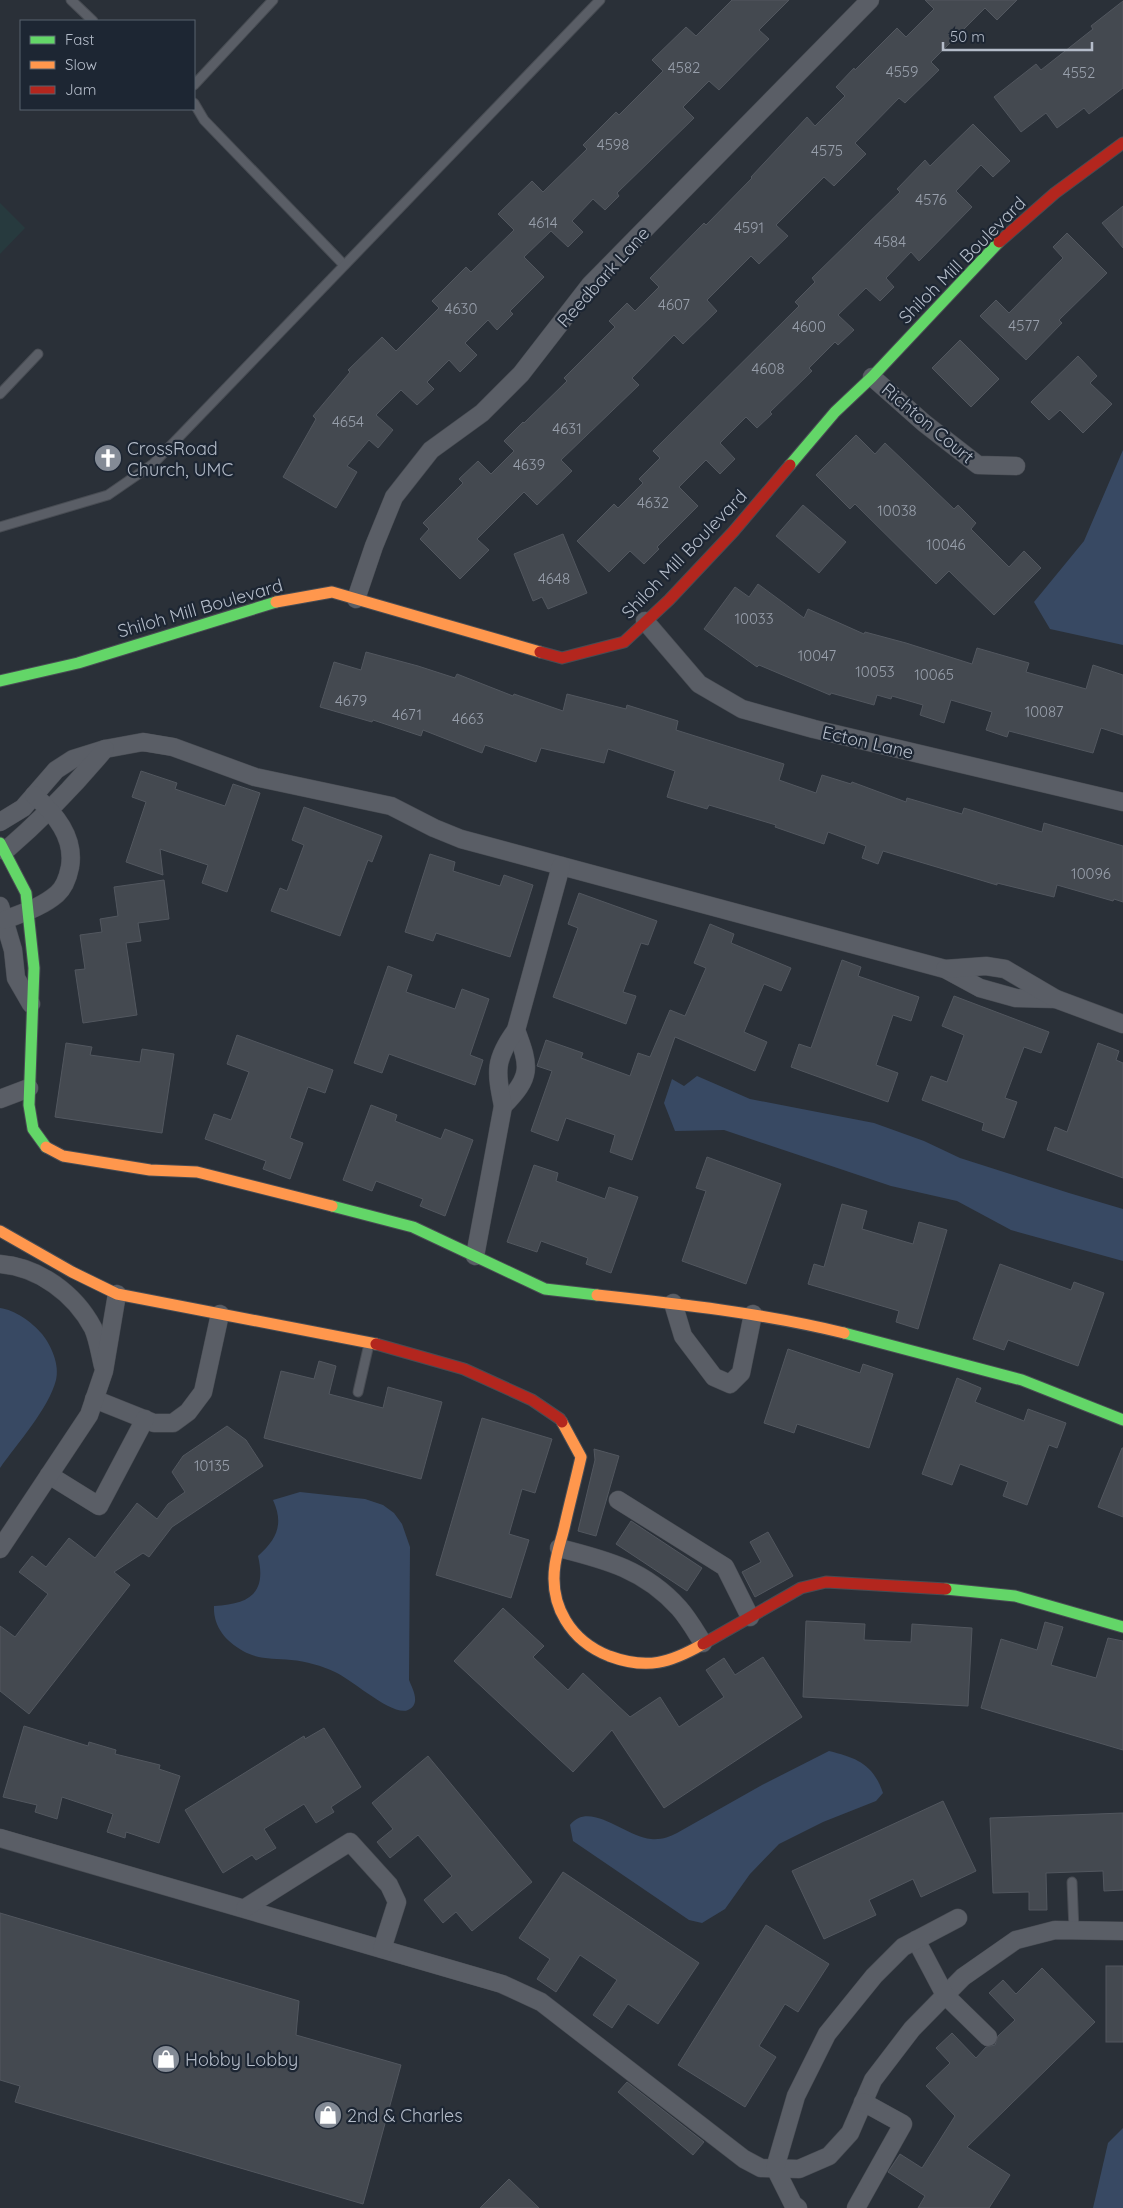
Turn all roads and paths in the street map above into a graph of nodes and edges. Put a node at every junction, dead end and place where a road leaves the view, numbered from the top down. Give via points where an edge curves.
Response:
1 (71, 0) edge
2 (273, 0) edge
3 (600, 0) edge
4 (870, 0) edge
5 (92, 20) edge
6 (195, 84) edge
7 (195, 105) edge
8 (1123, 144) edge
9 (344, 265) junction
10 (38, 354) dead end
11 (872, 377) junction
12 (0, 394) edge
13 (1016, 466) dead end
14 (0, 527) edge
15 (356, 599) junction
16 (645, 621) junction
17 (0, 681) edge
18 (105, 749) junction
19 (34, 795) junction
20 (1123, 802) edge
21 (50, 809) junction
22 (0, 822) edge
23 (2, 847) edge
24 (561, 866) junction
25 (28, 911) junction
26 (2, 913) edge
27 (945, 970) junction
28 (1056, 999) junction
29 (31, 1004) junction
30 (1123, 1024) edge
31 (516, 1030) junction
32 (29, 1088) junction
33 (0, 1099) edge
34 (503, 1106) junction
35 (0, 1231) edge
36 (474, 1256) junction
37 (0, 1264) edge
38 (117, 1294) junction
39 (674, 1303) junction
40 (220, 1314) junction
41 (753, 1314) junction
42 (369, 1342) junction
43 (104, 1371) junction
44 (358, 1392) dead end
45 (94, 1399) junction
46 (145, 1419) junction
47 (1123, 1420) edge
48 (49, 1475) junction
49 (618, 1500) dead end
50 (559, 1548) junction
51 (0, 1549) edge
52 (750, 1616) junction
53 (1123, 1627) edge
54 (703, 1643) junction
55 (0, 1838) edge
56 (1072, 1882) dead end
57 (245, 1908) junction
58 (958, 1918) dead end
59 (1074, 1930) junction
60 (1123, 1931) edge
61 (916, 1940) junction
62 (382, 1949) junction
63 (945, 1995) junction
64 (988, 2038) dead end
65 (863, 2102) junction
66 (775, 2168) junction
67 (798, 2208) edge
68 (856, 2208) edge

1 - 5 lane
2 - 6 lane
3 - 9 lane
4 - 15 street, Reedbark Lane via 590,285 521,374 482,413 431,450 394,497
7 - 9 lane via 204,120
8 - 11 street, Shiloh Mill Boulevard via 1055,193 1007,233
9 - 14 lane via 152,464 108,495
10 - 12 lane
11 - 13 street, Richton Court via 978,465
11 - 16 street, Shiloh Mill Boulevard via 835,412 733,532
15 - 16 street, Shiloh Mill Boulevard via 562,658 624,642
15 - 17 street, Shiloh Mill Boulevard via 332,592 265,604 78,663
16 - 20 street, Ecton Lane via 699,684 742,709
18 - 19 street via 73,759 56,770
18 - 21 street
18 - 24 street via 143,742 173,747 255,777 391,806 461,839
19 - 21 street
19 - 22 street via 23,808
21 - 23 street
21 - 25 street via 68,837 72,858 68,878 57,894
23 - 25 street via 26,893
24 - 27 street
24 - 31 street
25 - 26 street
25 - 29 street via 34,968
26 - 29 street via 13,950 16,978
27 - 28 street via 989,991 1016,998
27 - 28 street via 986,966 1005,969
28 - 30 street
29 - 32 street
31 - 34 street via 502,1048 498,1063
31 - 34 street via 525,1055 526,1076 519,1091
32 - 33 street
32 - 36 street via 33,1129 44,1146 63,1156 150,1170 197,1172 413,1227
34 - 36 street
35 - 38 street
36 - 39 street via 545,1289
37 - 43 street via 46,1278 62,1289 93,1329
38 - 40 street
38 - 43 street
39 - 41 street
39 - 41 street via 683,1336 714,1377 730,1384 742,1373
40 - 42 street
40 - 46 street via 203,1392 188,1412 173,1423 154,1423
41 - 47 street via 882,1342 1022,1380
42 - 44 lane
42 - 50 street via 464,1369 532,1400 560,1420 581,1457
43 - 45 street
45 - 46 street
45 - 48 street via 88,1416
46 - 48 street via 99,1506
48 - 51 street
49 - 52 street via 724,1567
50 - 54 street via 607,1560 636,1573 680,1609
50 - 54 street via 555,1592 561,1615 575,1633 597,1651 646,1665 680,1657
52 - 53 street via 801,1588 826,1582 1015,1596
52 - 54 street
55 - 57 street
56 - 59 lane
57 - 62 street
57 - 62 street via 350,1842 390,1886 396,1902
58 - 61 street
59 - 60 street
59 - 63 street via 1055,1930 1016,1940 963,1977
61 - 63 street
61 - 66 street via 903,1947 874,1976 827,2034 796,2096
62 - 66 street via 502,1984 541,2002 744,2159 761,2168
63 - 64 street
63 - 65 street via 912,2029 873,2080
65 - 66 street via 850,2132 829,2156 799,2169
65 - 68 street via 903,2124
66 - 67 street

